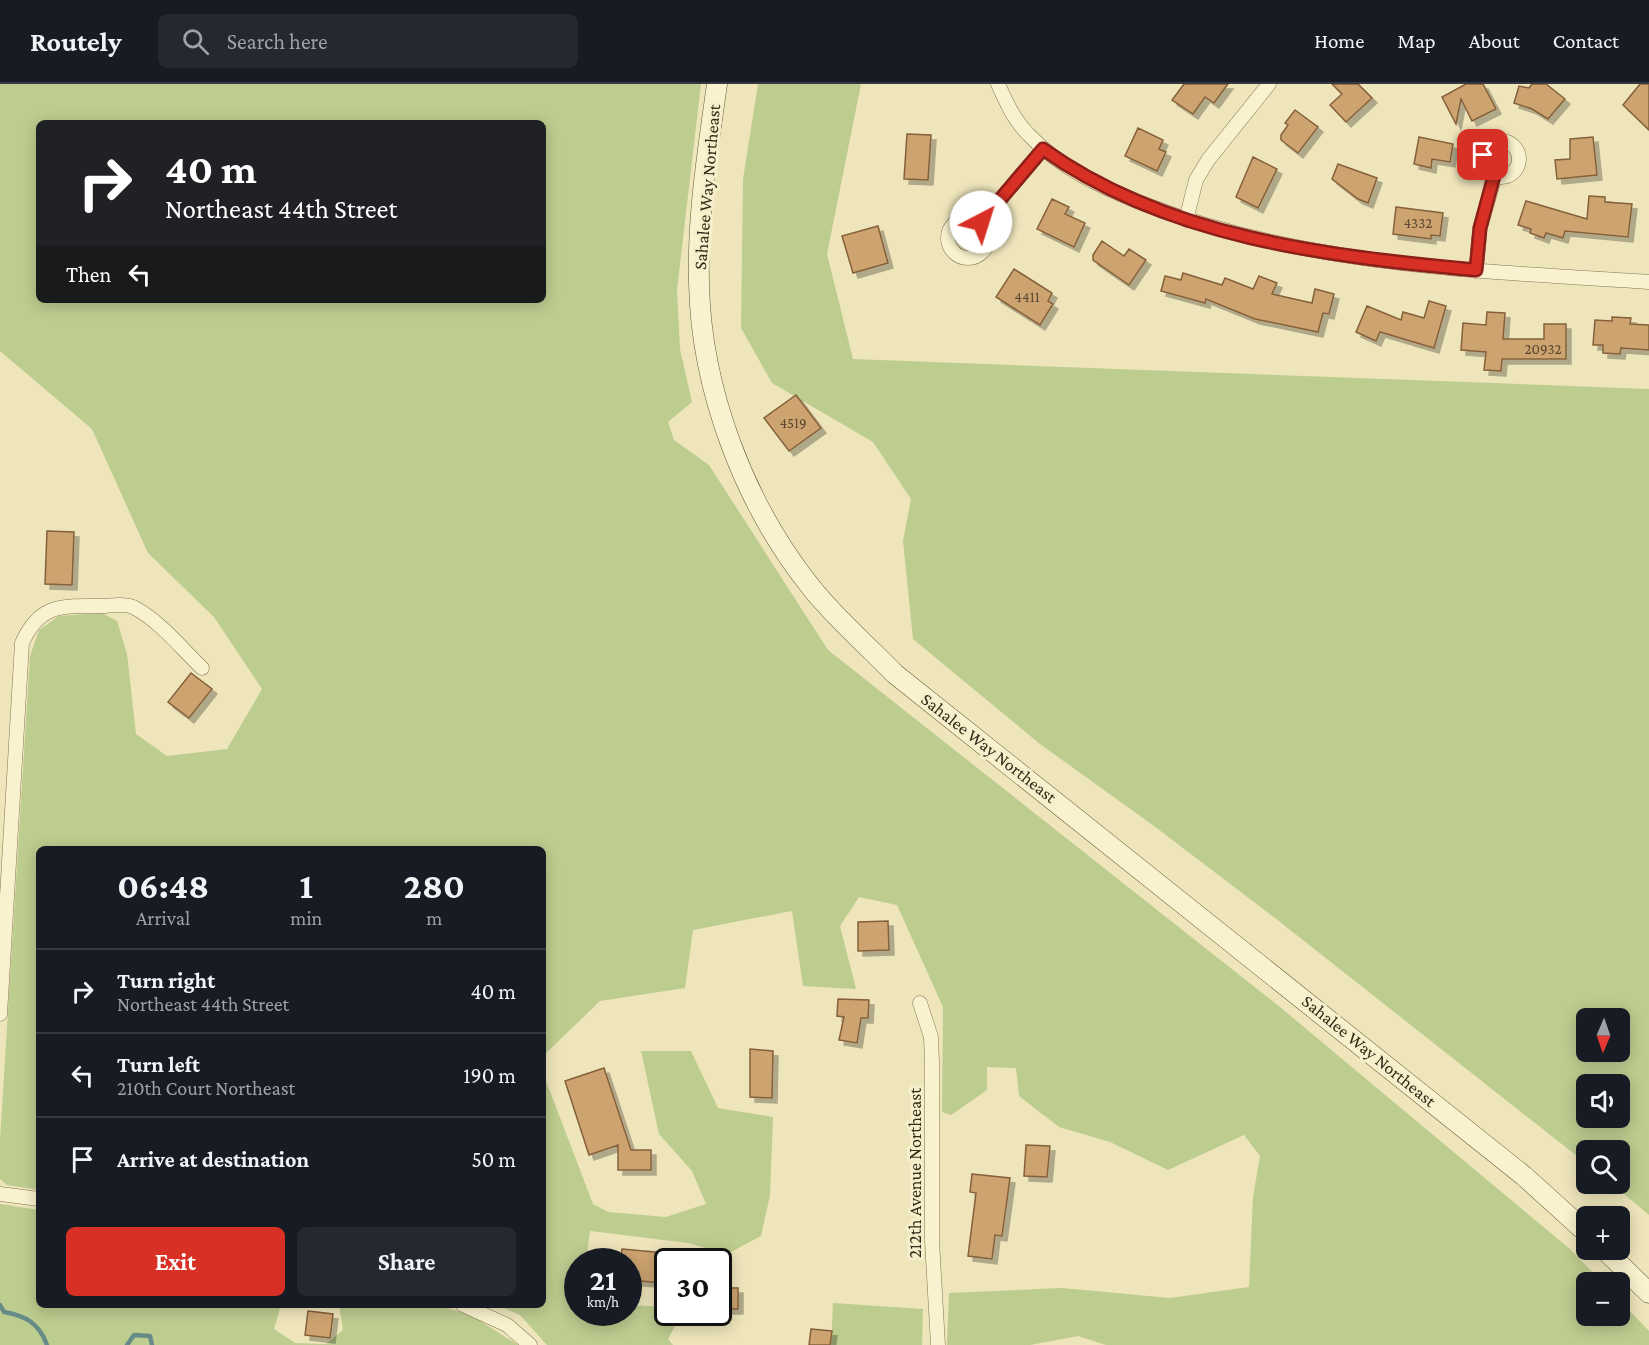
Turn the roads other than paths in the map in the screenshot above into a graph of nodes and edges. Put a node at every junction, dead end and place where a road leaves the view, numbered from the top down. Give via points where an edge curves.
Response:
1 (717, 84) edge
2 (998, 84) edge
3 (1269, 84) edge
4 (1043, 149) junction
5 (1494, 176) dead end
6 (1186, 220) junction
7 (981, 222) dead end
8 (1476, 270) junction
9 (1649, 282) edge
10 (202, 668) dead end
11 (920, 1003) dead end
12 (0, 1014) edge
13 (0, 1194) edge
14 (36, 1199) edge
15 (1576, 1224) edge
16 (1615, 1260) edge
17 (1649, 1293) edge
18 (470, 1308) edge
19 (530, 1345) edge
20 (938, 1345) edge

1 - 15 main road, Sahalee Way Northeast via 700,226 702,331 723,417 747,481 810,586 895,674 1479,1140
2 - 4 street via 1009,109
3 - 6 street via 1202,170
4 - 6 street via 1107,189
4 - 7 street
5 - 8 street via 1480,228
6 - 8 street via 1308,249
8 - 9 street
10 - 12 street via 130,606 60,606 30,624 22,643
11 - 20 street, 212th Avenue Northeast via 931,1037 932,1241
13 - 14 street
16 - 17 main road
18 - 19 street via 507,1325

